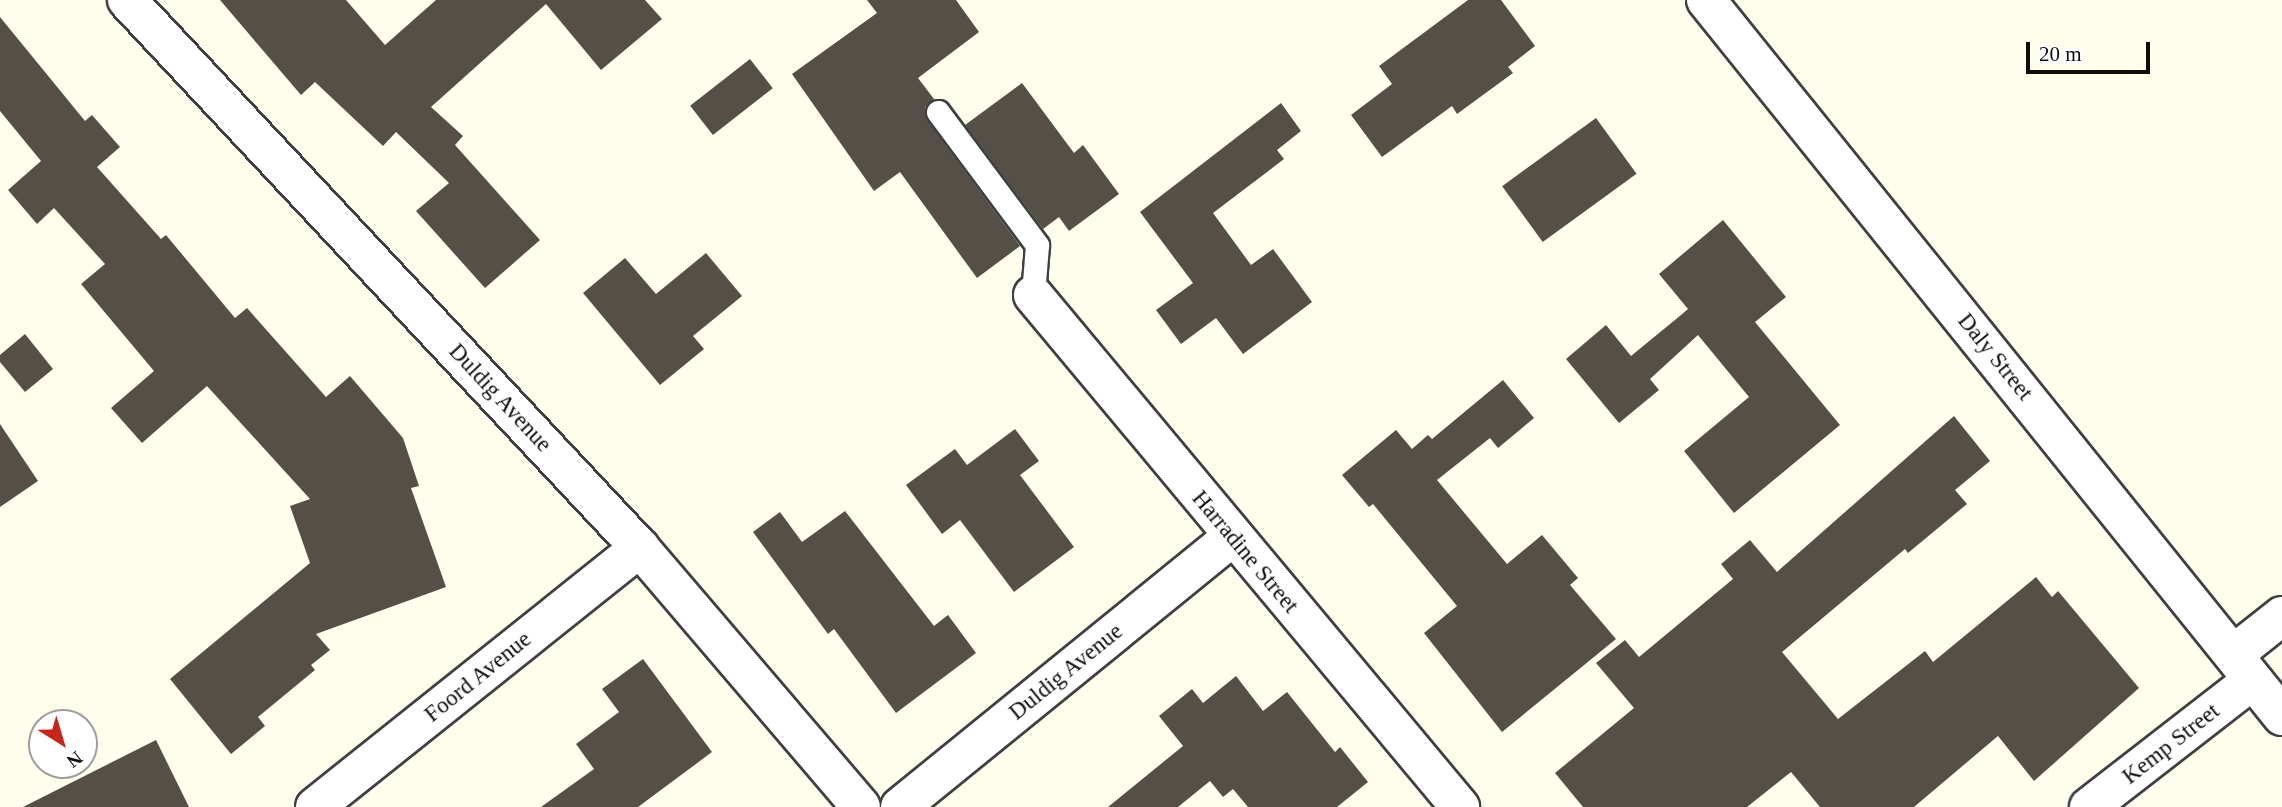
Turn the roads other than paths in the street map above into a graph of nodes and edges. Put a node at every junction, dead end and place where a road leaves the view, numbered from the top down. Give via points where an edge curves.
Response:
1 (127, 0) edge
2 (1706, 0) edge
3 (938, 112) dead end
4 (1033, 295) joint
5 (1232, 537) junction
6 (640, 548) junction
7 (2282, 616) edge
8 (2244, 667) junction
9 (2282, 716) edge
10 (315, 807) edge
11 (861, 807) edge
12 (900, 807) edge
13 (1460, 807) edge
14 (2089, 807) edge

1 - 6 street, Duldig Avenue
2 - 8 street, Daly Street
3 - 4 lane via 1037,245
4 - 5 street, Harradine Street
5 - 12 street, Duldig Avenue
5 - 13 street, Harradine Street
6 - 10 street, Foord Avenue
6 - 11 street, Duldig Avenue
7 - 8 street, Kemp Street
8 - 9 street, Daly Street
8 - 14 street, Kemp Street

